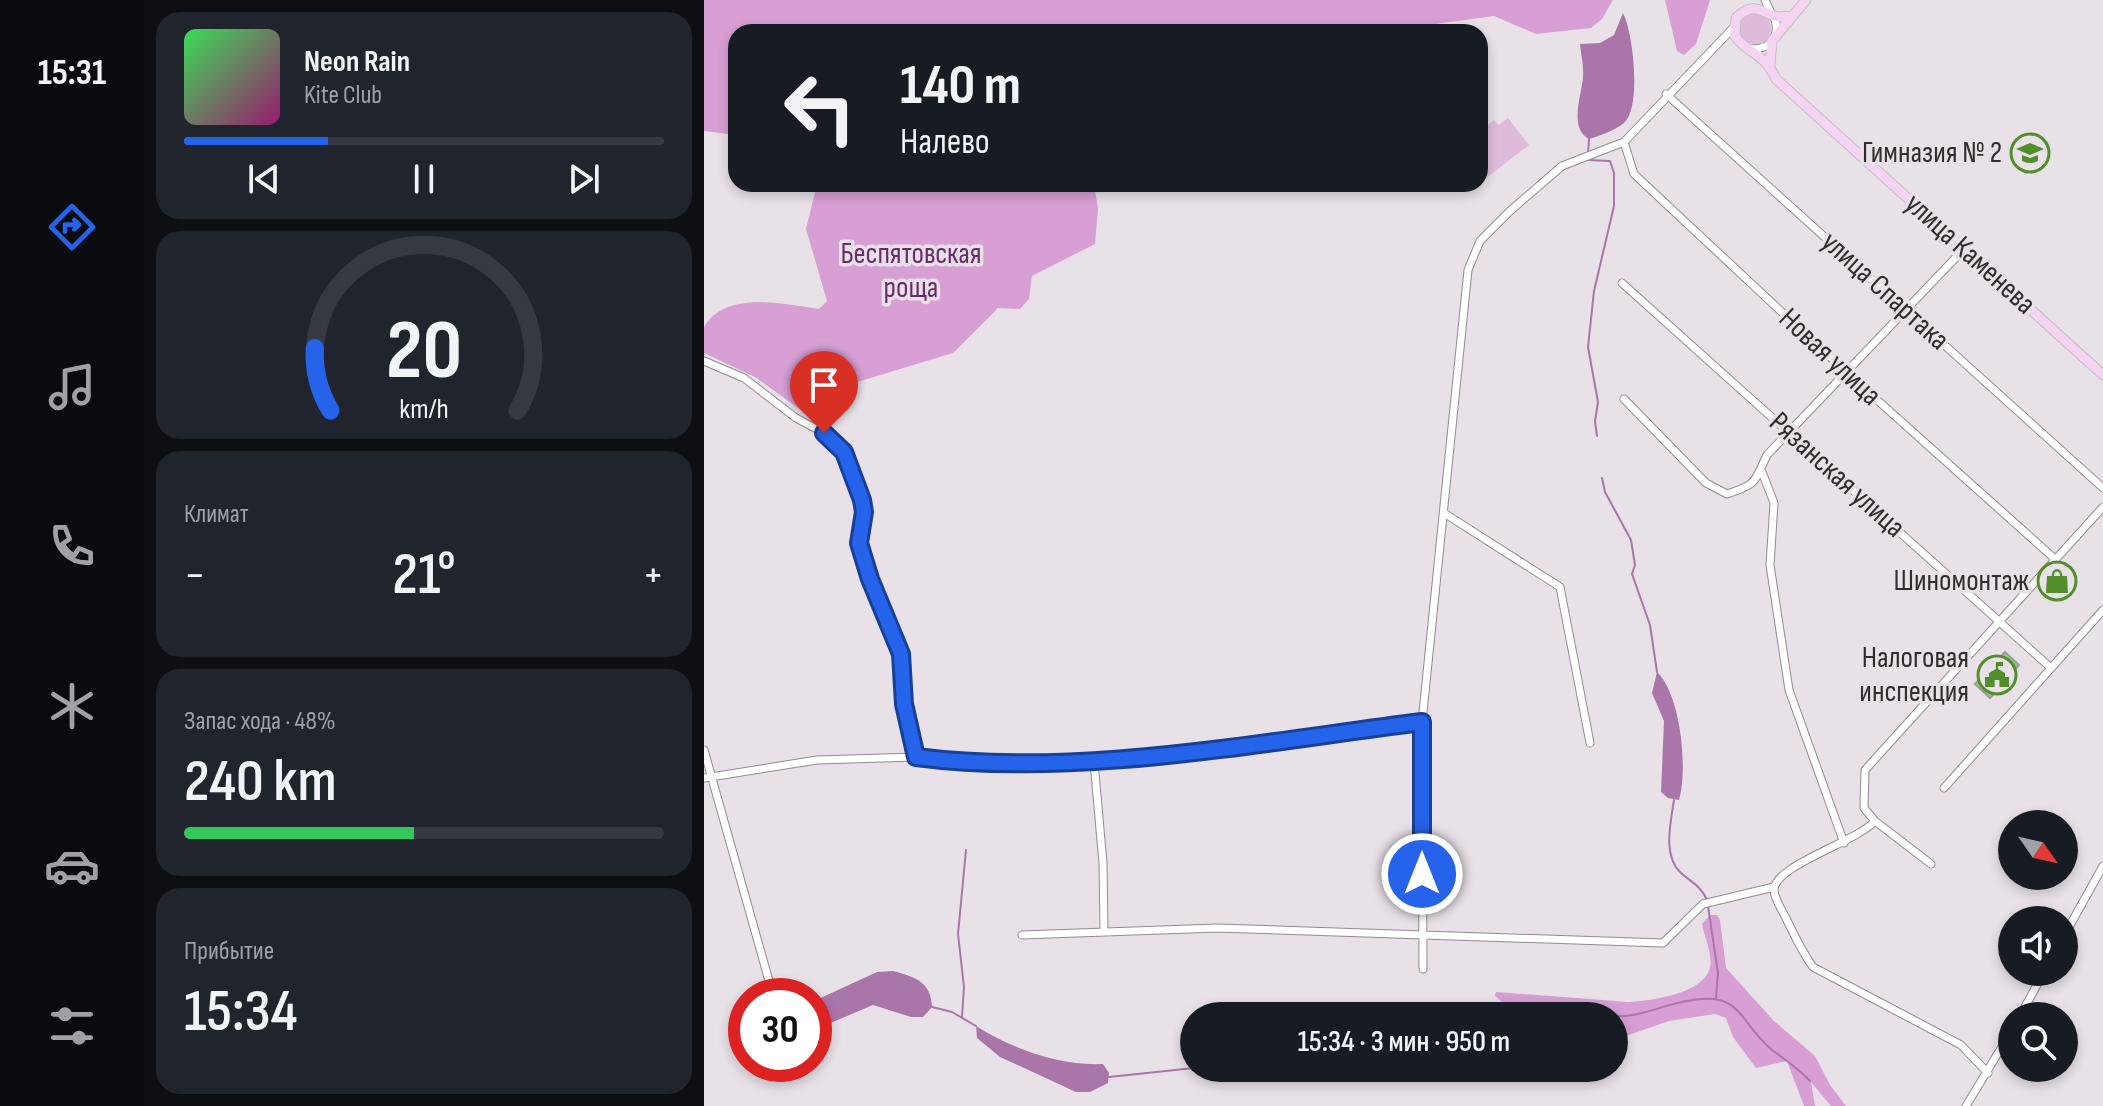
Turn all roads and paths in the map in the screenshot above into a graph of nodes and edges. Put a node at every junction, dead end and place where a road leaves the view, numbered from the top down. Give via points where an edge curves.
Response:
1 (1765, 0) edge
2 (1806, 0) edge
3 (1752, 3) edge
4 (1772, 14) junction
5 (1792, 16) junction
6 (1734, 27) junction
7 (1772, 41) junction
8 (1741, 43) junction
9 (1720, 45) junction
10 (1752, 49) junction
11 (1770, 65) junction
12 (1666, 94) junction
13 (1624, 142) junction
14 (1964, 249) junction
15 (1622, 283) dead end
16 (1906, 310) junction
17 (704, 361) edge
18 (1847, 373) junction
19 (2103, 375) edge
20 (1624, 399) dead end
21 (1790, 432) junction
22 (1762, 472) junction
23 (2103, 488) edge
24 (2103, 507) edge
25 (1444, 513) junction
26 (2055, 559) junction
27 (2103, 610) edge
28 (1999, 622) junction
29 (2051, 668) junction
30 (1422, 722) junction
31 (1590, 743) dead end
32 (704, 750) edge
33 (916, 757) junction
34 (1094, 762) junction
35 (708, 778) edge
36 (1944, 788) dead end
37 (1875, 821) junction
38 (1844, 843) junction
39 (1931, 864) dead end
40 (2103, 866) edge
41 (1774, 887) junction
42 (2078, 911) edge
43 (1104, 931) junction
44 (1422, 934) junction
45 (1022, 935) dead end
46 (1423, 969) dead end
47 (768, 978) edge
48 (1998, 1055) edge
49 (1988, 1073) junction
50 (1966, 1106) edge

1 - 4 street
2 - 5 main road
3 - 4 main road
3 - 6 main road via 1739,13
4 - 5 main road
4 - 7 street via 1777,29
5 - 7 main road
6 - 8 main road
6 - 9 street
7 - 10 street
7 - 11 main road
8 - 9 street
8 - 10 main road
9 - 12 street
10 - 11 main road, улица Каменева
11 - 14 main road, улица Каменева via 1776,79
12 - 13 street
12 - 16 street, улица Спартака
13 - 18 street, Новая улица via 1634,174
13 - 25 street via 1562,166 1480,241 1468,270
14 - 16 street
14 - 19 main road, улица Каменева
15 - 21 street, Рязанская улица
16 - 18 street
16 - 23 street, улица Спартака
17 - 33 street via 744,378 844,452 864,512 862,555 901,654 904,704
18 - 21 street
18 - 26 street, Новая улица
20 - 22 street via 1706,483 1727,494
21 - 22 street via 1767,455
21 - 28 street, Рязанская улица
22 - 38 street via 1774,503 1770,565 1789,690
24 - 26 street
25 - 30 street
25 - 31 street via 1560,587
26 - 28 street
27 - 29 street
28 - 29 street, Рязанская улица
28 - 37 street via 1865,770 1864,808
29 - 36 street
30 - 34 street
30 - 44 street
32 - 35 street
33 - 34 street
33 - 35 street via 817,760
34 - 43 street
35 - 47 street
37 - 38 street
37 - 39 street
38 - 41 street via 1788,870
40 - 42 street
41 - 44 street via 1703,904 1663,943
41 - 49 street via 1813,967 1961,1045
43 - 44 street via 1261,928
43 - 45 street
44 - 46 street
48 - 49 street
49 - 50 street

